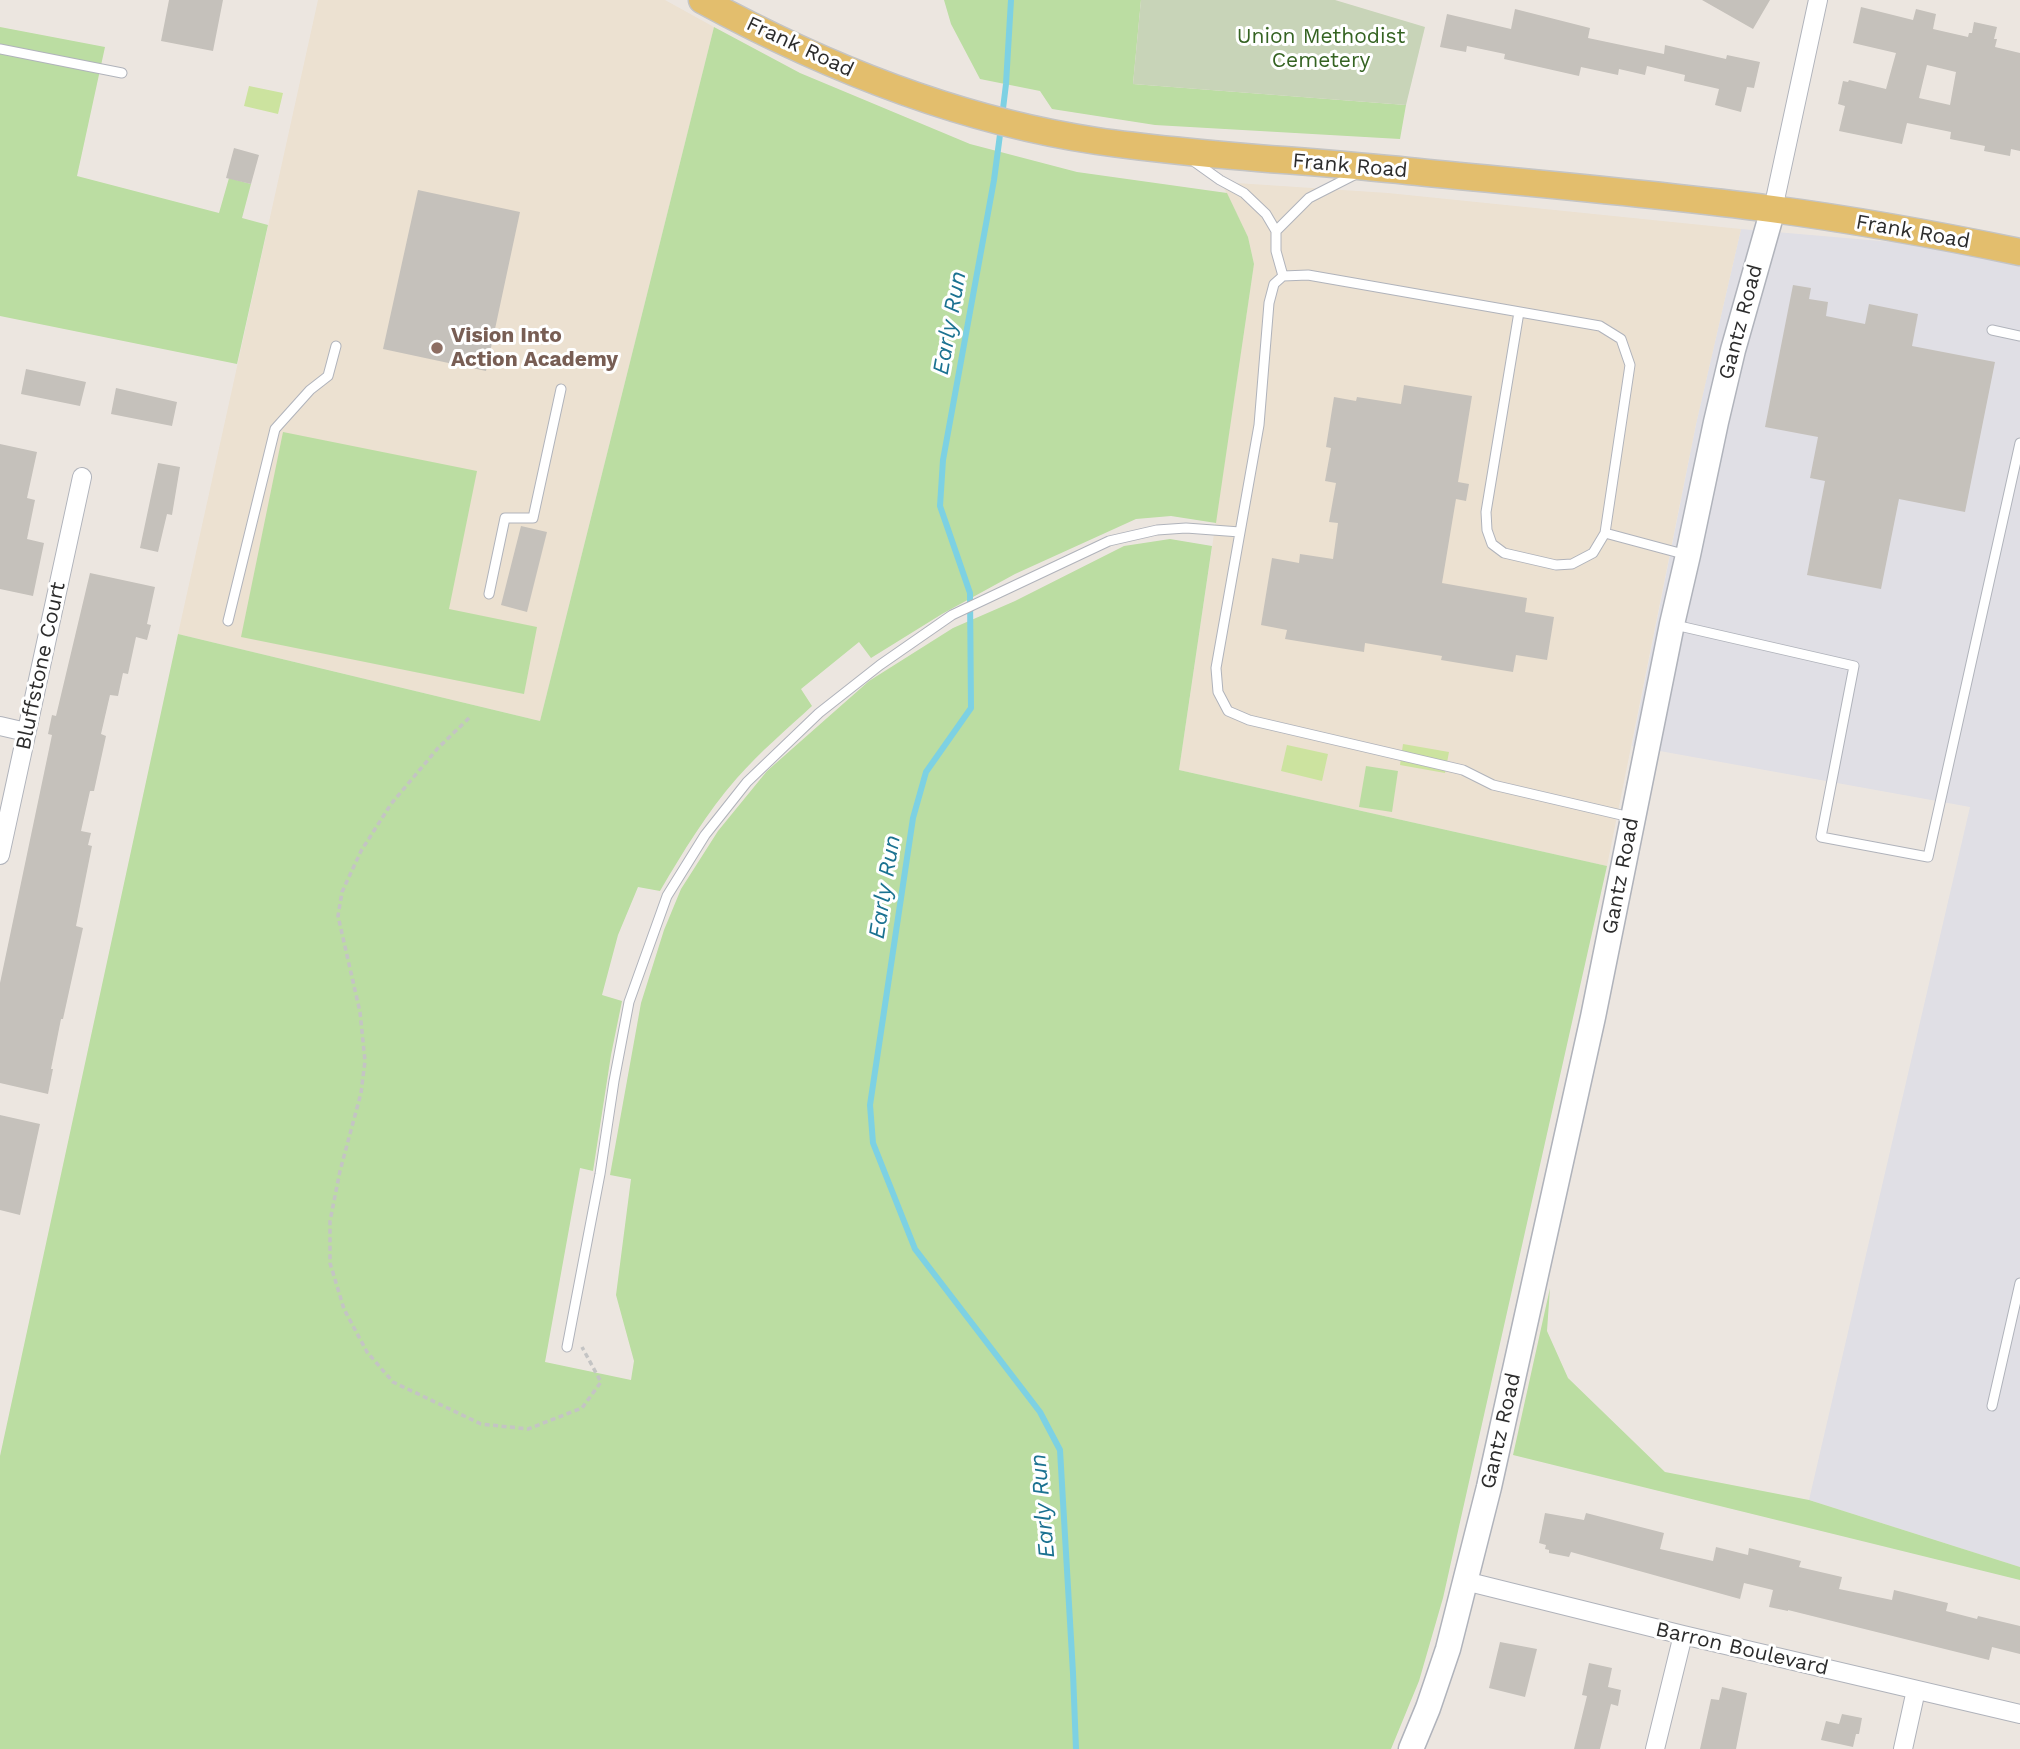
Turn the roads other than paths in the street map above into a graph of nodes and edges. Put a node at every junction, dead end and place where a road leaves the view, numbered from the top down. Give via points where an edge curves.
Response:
1 (702, 0) edge
2 (1818, 0) edge
3 (0, 49) edge
4 (122, 73) dead end
5 (1180, 150) junction
6 (1368, 167) junction
7 (1773, 209) junction
8 (1276, 231) junction
9 (2020, 251) edge
10 (1283, 276) junction
11 (1519, 312) junction
12 (1992, 330) dead end
13 (2020, 336) edge
14 (336, 346) dead end
15 (561, 389) dead end
16 (2020, 443) edge
17 (82, 477) dead end
18 (1240, 532) junction
19 (1605, 533) junction
20 (1688, 555) junction
21 (489, 594) dead end
22 (228, 621) dead end
23 (1672, 624) junction
24 (0, 726) edge
25 (26, 732) junction
26 (1633, 817) junction
27 (0, 855) edge
28 (2020, 1283) edge
29 (567, 1347) dead end
30 (1992, 1406) dead end
31 (1465, 1581) junction
32 (1683, 1635) junction
33 (1916, 1690) junction
34 (2020, 1714) edge
35 (1411, 1749) edge
36 (1655, 1749) edge
37 (1903, 1749) edge

1 - 5 main road, Frank Road via 857,75 959,110 1096,141
2 - 7 street, Gantz Road
3 - 4 lane
5 - 6 main road, Frank Road
5 - 8 lane via 1244,193
6 - 7 main road, Frank Road
6 - 8 lane via 1309,198
7 - 9 main road, Frank Road
7 - 20 main road, Gantz Road via 1730,362
8 - 10 lane
10 - 11 lane via 1308,275
10 - 18 lane via 1274,284 1269,303 1259,425
11 - 19 lane via 1600,326 1620,339 1630,365
11 - 19 lane via 1486,512 1492,544 1504,553 1556,565 1572,564 1593,553
12 - 13 lane
14 - 22 lane via 328,376 275,429
15 - 21 lane via 533,518 505,518
16 - 23 lane via 1928,857 1821,836 1854,666
17 - 25 street, Bluffstone Court
18 - 26 lane via 1216,667 1218,692 1228,711 1249,720 1463,770 1493,785
18 - 29 lane via 1186,528 1109,541 952,615 819,713 747,782 705,835 667,896 629,1002
19 - 20 lane
20 - 23 main road, Gantz Road
23 - 26 main road, Gantz Road
24 - 25 street
25 - 27 street, Bluffstone Court
26 - 31 main road, Gantz Road
28 - 30 lane
31 - 32 street, Barron Boulevard
31 - 35 main road, Gantz Road via 1448,1649
32 - 33 street, Barron Boulevard
32 - 36 street
33 - 34 street, Barron Boulevard
33 - 37 street

